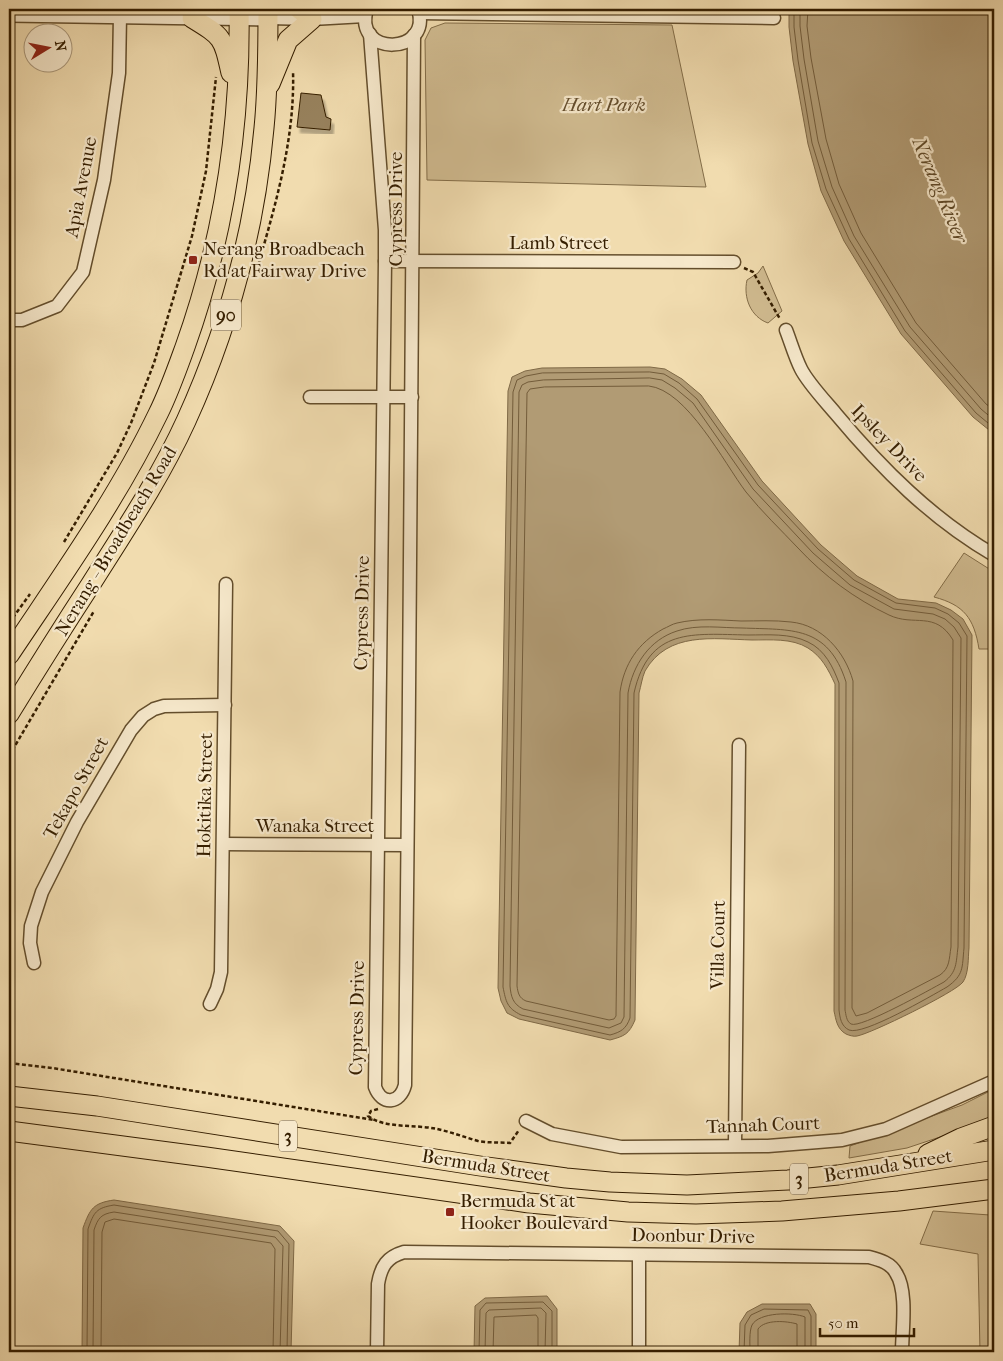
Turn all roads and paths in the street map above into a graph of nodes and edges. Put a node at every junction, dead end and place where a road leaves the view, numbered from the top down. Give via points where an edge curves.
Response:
1 (418, 11) edge
2 (366, 12) edge
3 (239, 13) edge
4 (268, 13) edge
5 (9, 14) edge
6 (306, 14) edge
7 (120, 15) junction
8 (192, 18) junction
9 (774, 18) dead end
10 (370, 34) junction
11 (414, 35) junction
12 (216, 74) dead end
13 (266, 94) junction
14 (237, 98) junction
15 (385, 261) junction
16 (414, 261) junction
17 (734, 262) joint
18 (9, 320) edge
19 (786, 330) joint
20 (310, 396) dead end
21 (382, 397) junction
22 (412, 397) junction
23 (63, 544) dead end
24 (994, 555) edge
25 (226, 584) dead end
26 (32, 591) dead end
27 (9, 623) edge
28 (9, 655) edge
29 (225, 705) junction
30 (9, 714) edge
31 (739, 745) dead end
32 (224, 844) junction
33 (378, 845) junction
34 (407, 845) junction
35 (34, 963) dead end
36 (210, 1004) dead end
37 (9, 1063) edge
38 (994, 1081) edge
39 (9, 1096) edge
40 (392, 1101) junction
41 (374, 1120) junction
42 (526, 1121) joint
43 (994, 1126) edge
44 (9, 1131) edge
45 (735, 1145) junction
46 (994, 1150) edge
47 (911, 1163) junction
48 (994, 1189) edge
49 (639, 1255) junction
50 (377, 1352) edge
51 (639, 1352) edge
52 (902, 1352) edge

1 - 9 street
1 - 11 street, Cypress Drive via 420,22
2 - 6 street
2 - 10 street, Cypress Drive via 366,26
3 - 4 street
3 - 8 street
3 - 14 main road, Nerang - Broadbeach Road / 90
4 - 6 street
4 - 13 main road, Nerang - Broadbeach Road / 90
5 - 7 street
6 - 13 main road via 288,40
7 - 8 street
7 - 18 street, Apia Avenue via 119,73 104,180 83,272 57,306 22,320
8 - 14 main road via 215,33 225,45
10 - 11 street via 382,44 392,46 407,42
10 - 15 street, Cypress Drive
11 - 16 street, Cypress Drive
12 - 23 path via 206,171 154,363 117,453
13 - 30 main road, Nerang - Broadbeach Road / 90 via 258,177 244,252 202,384 145,499
14 - 28 main road, Nerang - Broadbeach Road / 90 via 216,243 196,315 162,405 122,483
15 - 16 street, Lamb Street
15 - 21 street, Cypress Drive
16 - 17 street, Lamb Street
16 - 22 street, Cypress Drive
17 - 19 path via 753,272
19 - 24 street, Ipsley Drive via 802,371 865,448 927,508
20 - 21 street
21 - 22 street
21 - 33 street, Cypress Drive
22 - 34 street, Cypress Drive
25 - 29 street, Hokitika Street
26 - 27 path
29 - 32 street, Hokitika Street
29 - 35 street, Tekapo Street via 164,706 143,716 131,730 77,822 42,892 30,943
31 - 45 street, Villa Court
32 - 33 street, Wanaka Street
32 - 36 street, Hokitika Street via 221,972
33 - 34 street, Wanaka Street
33 - 40 street, Cypress Drive via 375,1086 384,1100
34 - 40 street, Cypress Drive via 405,1085 403,1092
37 - 41 path
38 - 45 street, Tannah Court via 863,1136 768,1146
39 - 47 main road, Bermuda Street / 3 via 97,1106 480,1166 610,1182 751,1183 816,1178
40 - 41 path via 371,1111 368,1116
41 - 42 path via 437,1129 481,1141 510,1143
42 - 45 street, Tannah Court via 552,1134 621,1147
43 - 47 main road
44 - 48 main road, Bermuda Street / 3 via 529,1203 628,1212 782,1211
46 - 47 main road, Bermuda Street / 3
49 - 50 street, Doonbur Drive via 404,1252 383,1264 378,1284
49 - 51 street
49 - 52 street, Doonbur Drive via 869,1257 885,1262 896,1273 902,1291

